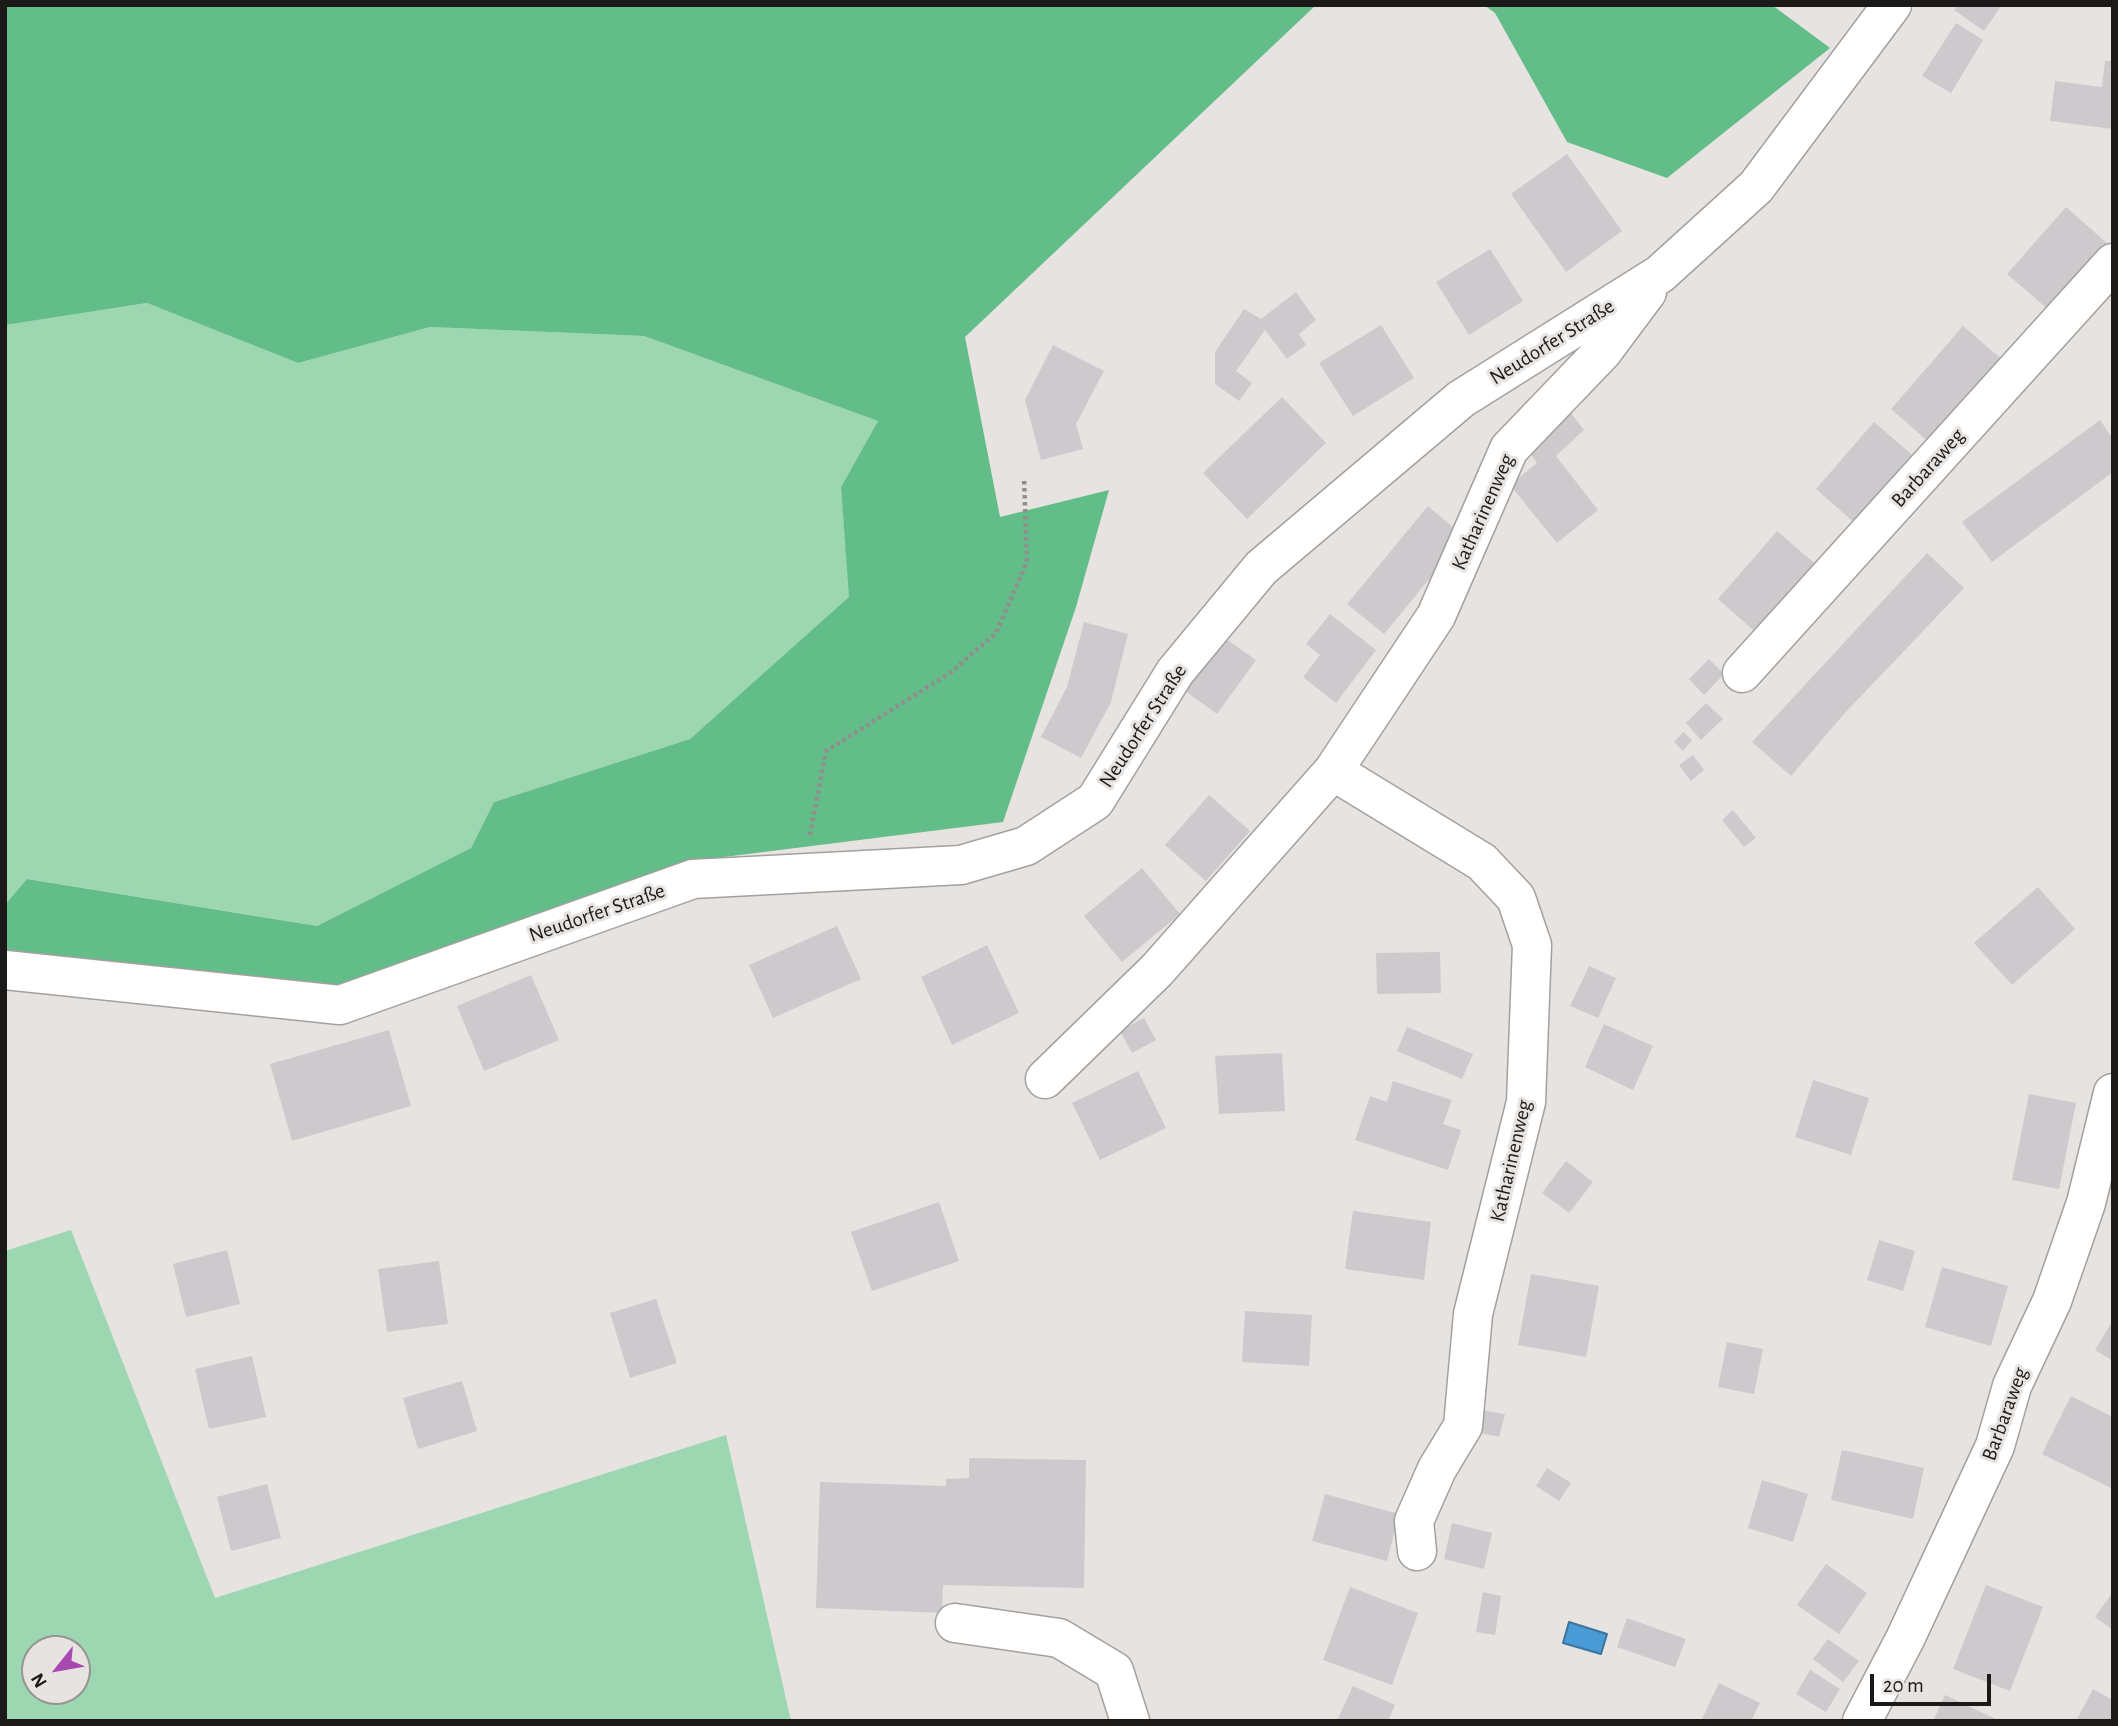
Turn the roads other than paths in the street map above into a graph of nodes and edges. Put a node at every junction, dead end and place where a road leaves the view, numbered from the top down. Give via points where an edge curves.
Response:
1 (1892, 5) edge
2 (2113, 263) edge
3 (1660, 274) junction
4 (1742, 673) dead end
5 (1334, 771) junction
6 (5, 970) edge
7 (1045, 1079) dead end
8 (2113, 1093) edge
9 (1417, 1551) dead end
10 (955, 1623) dead end
11 (1130, 1721) edge
12 (1862, 1721) edge

1 - 3 street, Neudorfer Straße via 1756,187
2 - 4 street, Barbaraweg
3 - 5 street, Katharinenweg via 1604,351 1509,449 1436,616
3 - 6 street, Neudorfer Straße via 1461,399 1261,568 1175,672 1095,801 1027,846 961,865 693,879 340,1005
5 - 7 street, Katharinenweg via 1157,971
5 - 9 street, Katharinenweg via 1482,862 1516,898 1532,945 1526,1102 1473,1314 1463,1426 1414,1521
8 - 12 street, Barbaraweg via 2086,1203 2052,1301 2012,1386 1995,1446
10 - 11 street via 1059,1638 1114,1671

